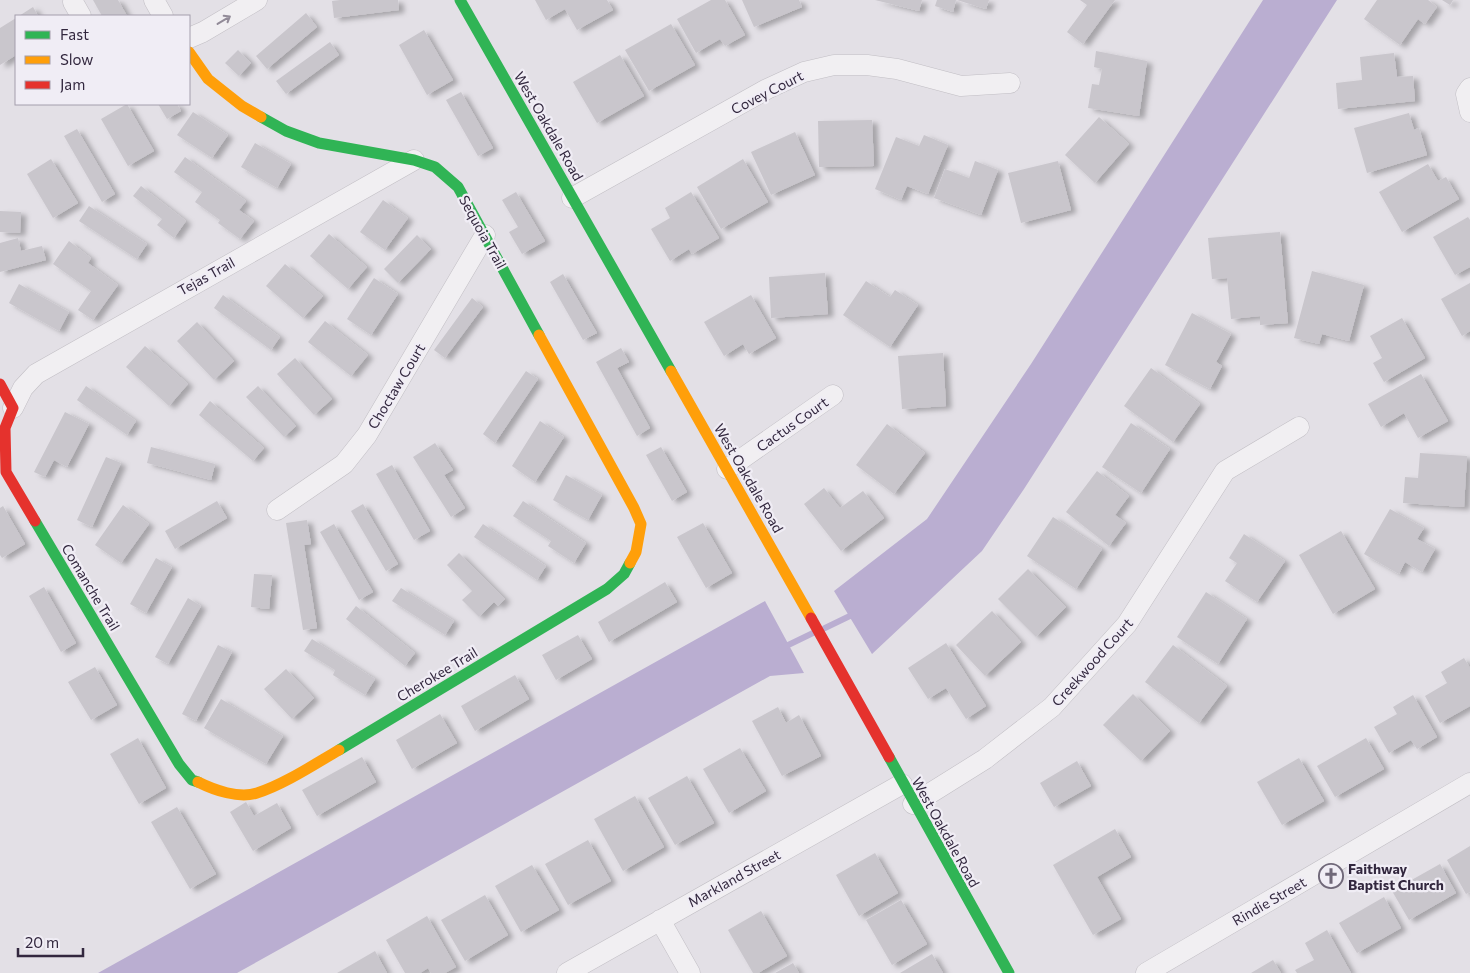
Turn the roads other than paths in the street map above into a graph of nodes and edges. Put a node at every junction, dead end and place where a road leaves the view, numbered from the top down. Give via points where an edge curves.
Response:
1 (257, 0) edge
2 (460, 0) edge
3 (190, 38) edge
4 (190, 53) edge
5 (1010, 82) dead end
6 (1470, 88) edge
7 (1470, 112) edge
8 (414, 160) junction
9 (572, 198) junction
10 (485, 236) junction
11 (0, 384) edge
12 (833, 395) dead end
13 (13, 408) junction
14 (1299, 427) dead end
15 (727, 469) junction
16 (277, 510) dead end
17 (642, 524) joint
18 (1470, 783) edge
19 (902, 784) junction
20 (208, 787) joint
21 (913, 804) junction
22 (660, 920) junction
23 (567, 973) edge
24 (690, 973) edge
25 (1009, 973) edge
26 (1146, 973) edge

3 -> 1 street
2 - 9 street, West Oakdale Road
4 - 8 street, Sequoia Trail via 208,79 235,101 286,131 319,143
5 - 9 street, Covey Court via 961,86 897,69 867,65 834,65 804,72 767,89
6 - 7 street via 1466,94
8 - 10 street, Sequoia Trail via 435,167 458,187
8 - 13 street, Tejas Trail via 36,374 23,388
9 - 15 street, West Oakdale Road
10 - 16 street, Choctaw Court via 367,435 344,464
10 - 17 street, Sequoia Trail
11 - 13 street
12 - 15 street, Cactus Court
13 - 20 street, Comanche Trail via 5,428 6,472 178,764 192,780
14 - 21 street, Creekwood Court via 1225,471 1128,624 1052,707 985,759
15 - 19 street, West Oakdale Road
17 - 20 street, Cherokee Trail via 636,552 624,574 598,594 284,781 256,794 230,794
18 - 26 street, Rindie Street
19 - 21 street, West Oakdale Road
19 - 22 street, Markland Street
21 - 25 street, West Oakdale Road
22 - 23 street, Markland Street
22 - 24 street

